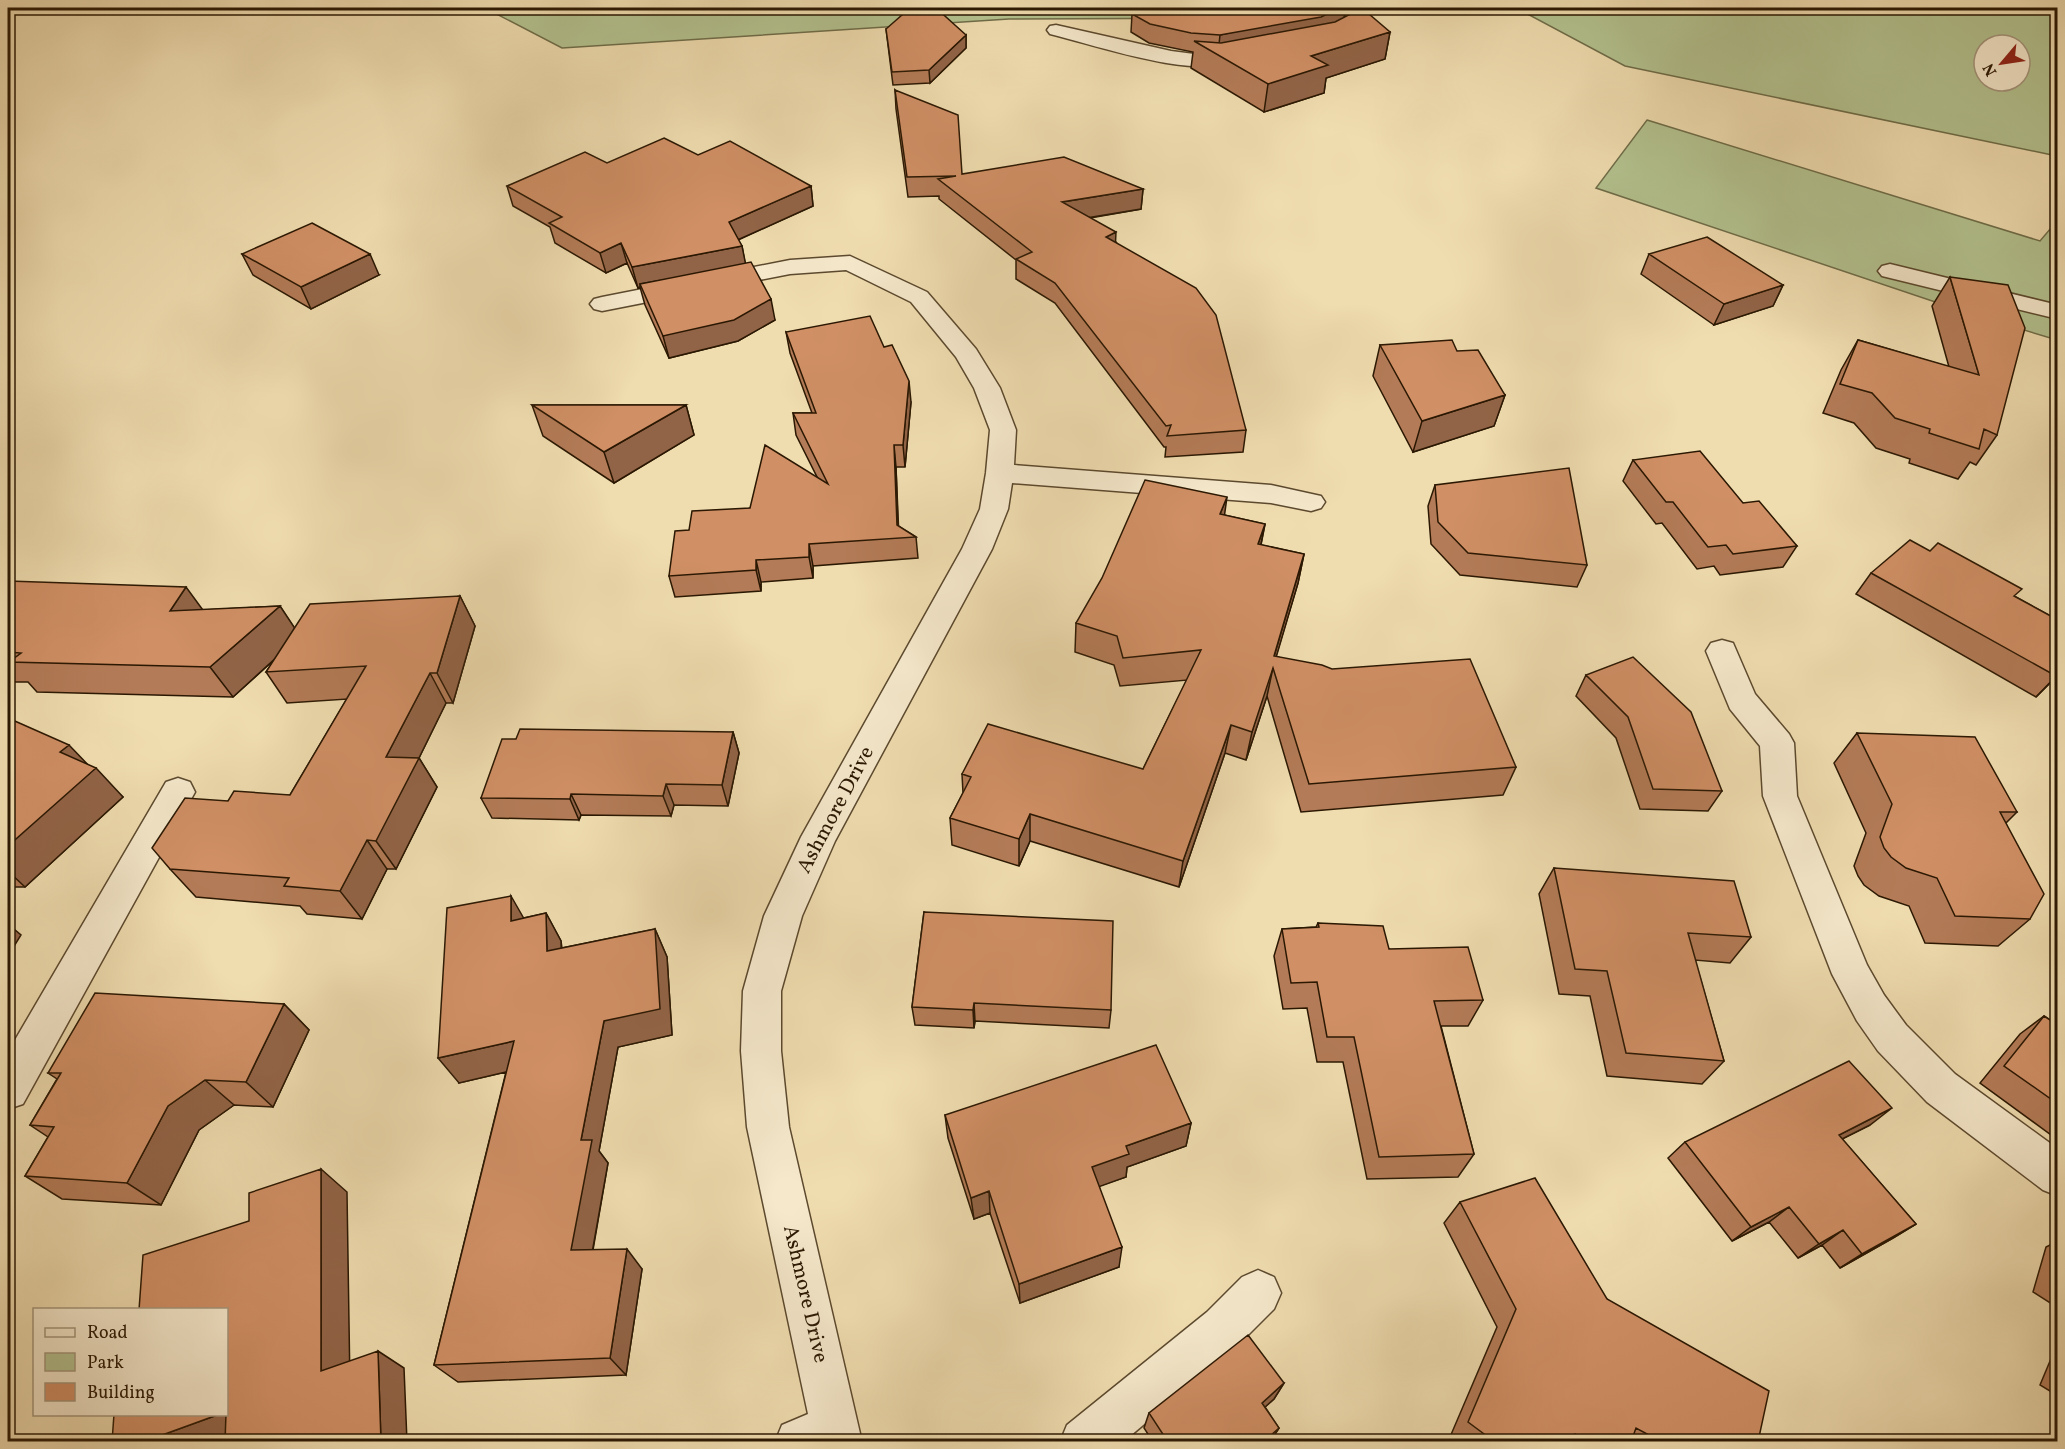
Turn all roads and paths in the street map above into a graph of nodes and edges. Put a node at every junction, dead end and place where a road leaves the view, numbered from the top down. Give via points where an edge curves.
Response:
1 (1056, 30) dead end
2 (1250, 56) edge
3 (1890, 271) dead end
4 (602, 304) dead end
5 (2058, 312) edge
6 (1000, 473) junction
7 (1311, 502) dead end
8 (1722, 651) dead end
9 (177, 792) dead end
10 (8, 1090) edge
11 (2058, 1175) edge
12 (1258, 1293) dead end
13 (824, 1437) edge
14 (1084, 1442) edge

1 - 2 street via 1189,60 1218,62
3 - 5 street
4 - 6 street, Ashmore Drive via 790,267 850,263 919,297 967,354 987,388 1003,430
6 - 7 street via 1271,494
6 - 13 street, Ashmore Drive via 994,509 977,549 819,837 787,906 762,991 761,1051 768,1127
8 - 11 street via 1741,700 1777,743 1780,796 1865,1002 1916,1067 1955,1101
9 - 10 street
12 - 14 street via 1223,1328

